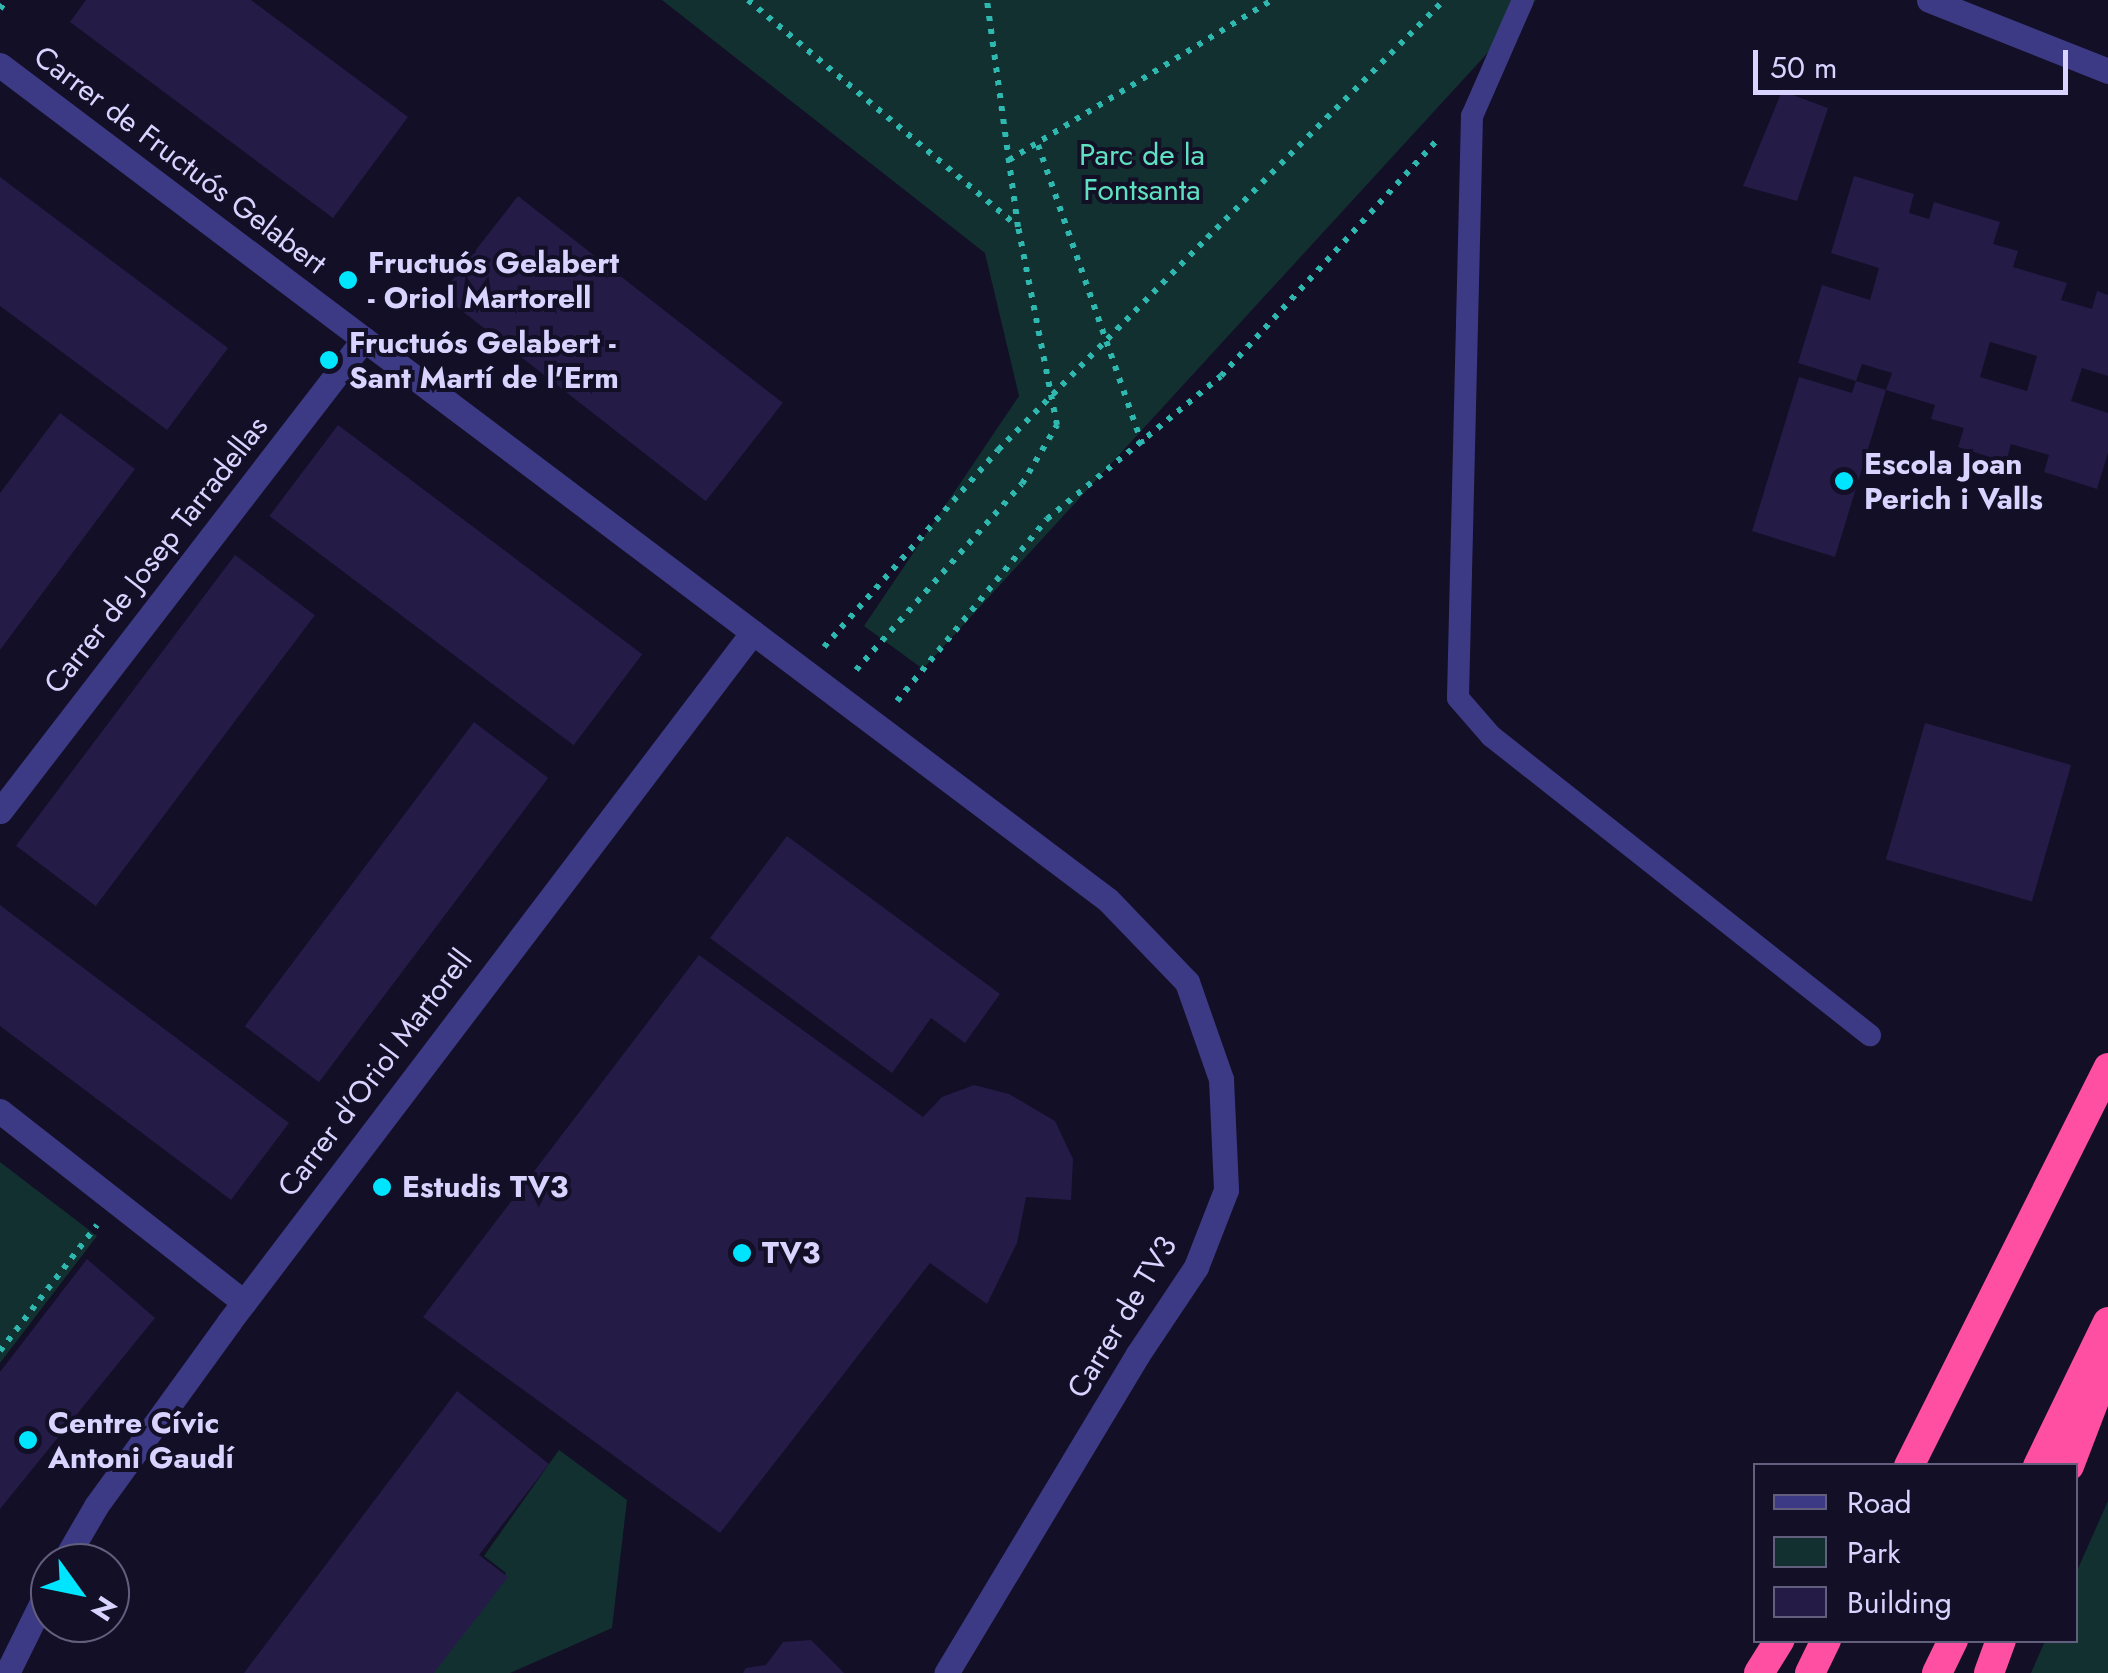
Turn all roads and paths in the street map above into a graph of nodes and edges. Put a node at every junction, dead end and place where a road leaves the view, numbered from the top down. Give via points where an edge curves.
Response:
1 (6, 0) edge
2 (748, 0) edge
3 (988, 0) edge
4 (1272, 0) edge
5 (1444, 0) edge
6 (1523, 0) edge
7 (1928, 0) edge
8 (0, 8) edge
9 (0, 65) edge
10 (2108, 72) edge
11 (1472, 116) junction
12 (1038, 146) junction
13 (1009, 160) junction
14 (1018, 227) junction
15 (364, 339) junction
16 (1142, 444) junction
17 (753, 632) junction
18 (804, 670) junction
19 (835, 694) junction
20 (877, 726) junction
21 (0, 812) edge
22 (1870, 1035) dead end
23 (2108, 1068) edge
24 (0, 1111) edge
25 (115, 1201) junction
26 (244, 1302) junction
27 (2108, 1322) edge
28 (0, 1351) edge
29 (2108, 1364) edge
30 (1940, 1399) junction
31 (1898, 1463) edge
32 (1910, 1463) edge
33 (2039, 1463) edge
34 (2070, 1463) edge
35 (75, 1543) edge
36 (30, 1626) edge
37 (1778, 1643) edge
38 (1825, 1643) edge
39 (1951, 1643) edge
40 (2000, 1643) edge
41 (7, 1673) edge
42 (946, 1673) edge
43 (1759, 1673) edge
44 (1810, 1673) edge
45 (1937, 1673) edge
46 (1989, 1673) edge

1 - 8 path
2 - 14 path
3 - 13 path
4 - 12 path
5 - 18 path, bridge via 998,450
6 - 11 lane
7 - 10 street
9 - 15 street, Carrer de Fructuós Gelabert
11 - 16 path via 1442,135 1221,376
11 - 22 lane via 1458,698 1490,736
12 - 13 path
12 - 16 path
13 - 14 path
14 - 19 path via 1057,426 1022,484
15 - 17 street, Carrer de Fructuós Gelabert
15 - 21 street, Carrer de Josep Tarradellas
16 - 20 path via 1047,519
17 - 18 street, Carrer de TV3
17 - 26 street, Carrer d'Oriol Martorell
18 - 19 street, Carrer de TV3
19 - 20 street, Carrer de TV3
20 - 42 street, Carrer de TV3 via 1121,914 1188,982 1221,1079 1226,1190 1196,1267
23 - 30 highway
24 - 25 street
25 - 26 street
25 - 28 path
26 - 35 street, Carrer d'Oriol Martorell
27 - 33 highway
29 - 34 highway
30 - 31 highway
30 - 32 highway
36 - 41 street
37 - 43 highway
38 - 44 highway
39 - 45 highway
40 - 46 highway

